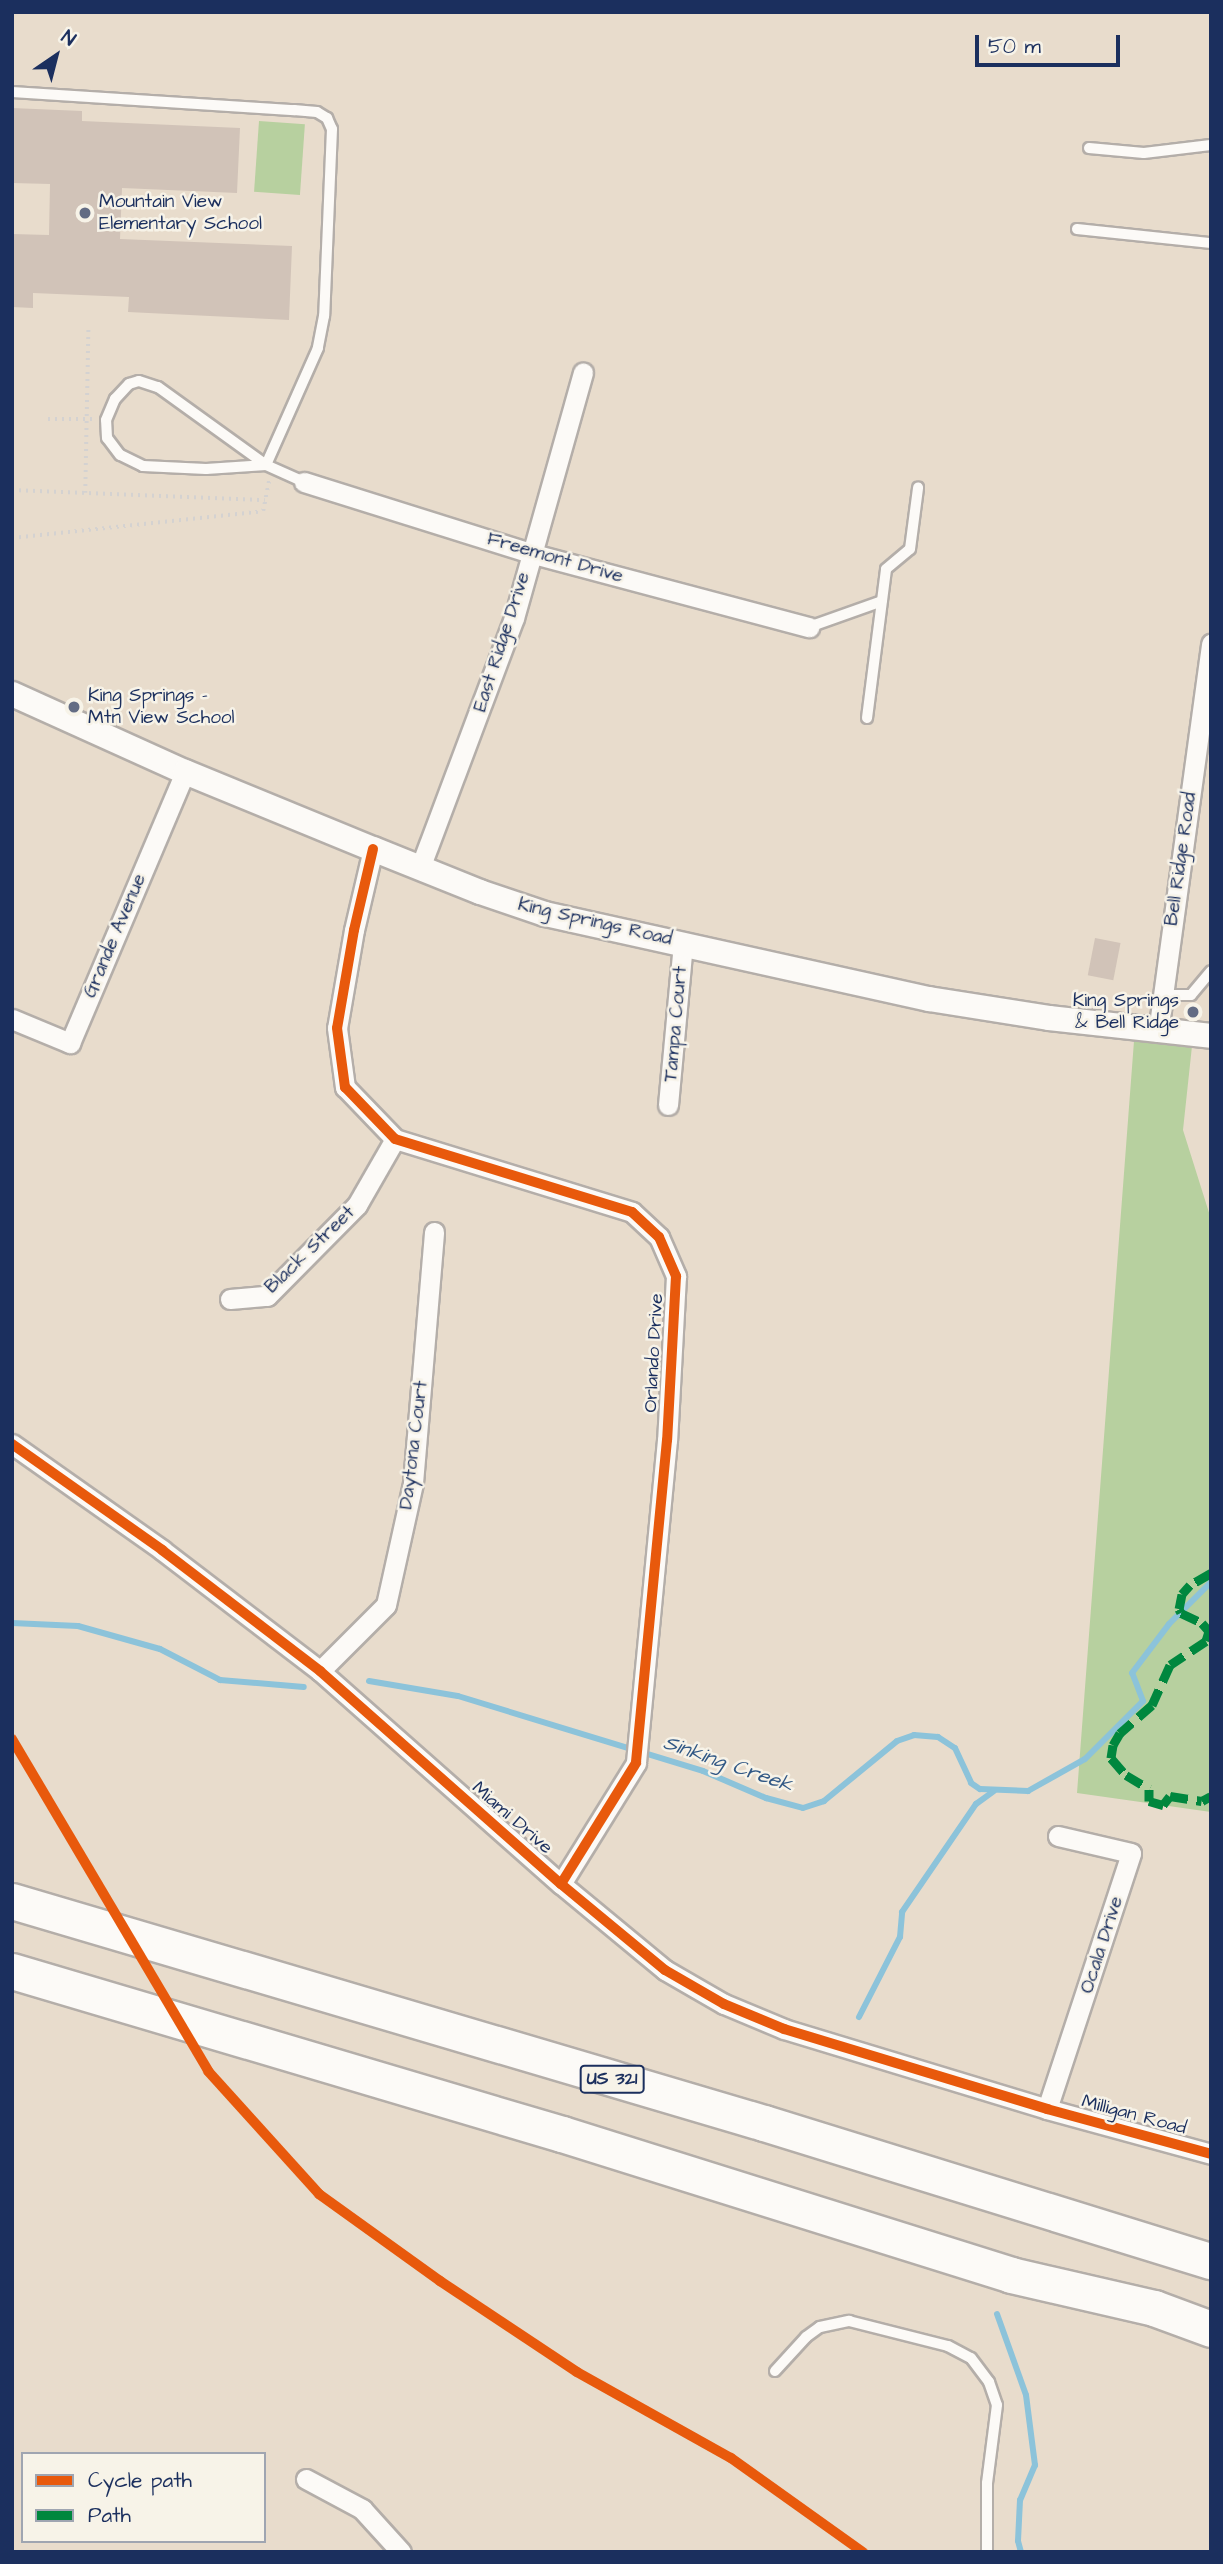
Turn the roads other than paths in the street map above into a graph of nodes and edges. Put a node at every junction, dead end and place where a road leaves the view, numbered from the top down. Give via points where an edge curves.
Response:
1 (12, 92) edge
2 (1211, 145) edge
3 (1089, 148) dead end
4 (1077, 229) dead end
5 (1211, 243) edge
6 (583, 372) dead end
7 (268, 466) junction
8 (304, 482) joint
9 (918, 488) dead end
10 (530, 553) junction
11 (882, 601) junction
12 (809, 626) joint
13 (1211, 644) edge
14 (12, 695) edge
15 (867, 718) dead end
16 (185, 772) junction
17 (373, 849) junction
18 (420, 868) junction
19 (683, 943) junction
20 (1211, 971) edge
21 (1162, 995) junction
22 (12, 1019) edge
23 (1158, 1032) junction
24 (1211, 1035) edge
25 (668, 1105) dead end
26 (395, 1139) junction
27 (434, 1232) dead end
28 (230, 1299) dead end
29 (12, 1444) edge
30 (320, 1671) junction
31 (1058, 1836) dead end
32 (561, 1884) junction
33 (21, 1903) edge
34 (19, 1974) edge
35 (1047, 2109) junction
36 (1211, 2154) edge
37 (1211, 2261) edge
38 (1211, 2329) edge
39 (775, 2371) dead end
40 (306, 2479) dead end
41 (401, 2552) edge
42 (987, 2552) edge

1 - 7 lane via 294,110 327,118 332,130 324,316 318,348
2 - 3 lane via 1144,153
4 - 5 lane
6 - 10 street, East Ridge Drive
7 - 7 lane via 158,387 139,381 121,390 106,419 107,438 120,455 143,466
7 - 8 lane
8 - 10 street, Freemont Drive
9 - 11 lane via 910,549 886,569
10 - 12 street, Freemont Drive
10 - 18 street, East Ridge Drive via 514,618
11 - 12 lane
11 - 15 lane
13 - 21 street, Bell Ridge Road
14 - 16 street, King Springs Road
16 - 17 street, King Springs Road
16 - 22 street, Grande Avenue via 70,1043
17 - 18 street, King Springs Road
17 - 26 street, Orlando Drive via 337,1028 345,1087
18 - 19 street, King Springs Road via 545,914
19 - 23 street, King Springs Road via 929,999
19 - 25 street, Tampa Court
20 - 21 lane via 1191,995
21 - 23 street, Bell Ridge Road
23 - 24 street, King Springs Road
26 - 28 street, Black Street via 357,1205 267,1296
26 - 32 street, Orlando Drive via 632,1212 659,1237 676,1276 667,1440 636,1763
27 - 30 street, Daytona Court via 413,1483 386,1605
29 - 30 street, Miami Drive via 162,1550
30 - 32 street, Miami Drive
31 - 35 street, Ocala Drive via 1131,1853
32 - 35 street, Miami Drive via 666,1970 724,2004 784,2029
33 - 37 highway, US 321
34 - 38 highway via 562,2134 1011,2275 1153,2308
35 - 36 street, Milligan Road
39 - 42 lane via 820,2327 849,2321 948,2346 971,2358 989,2382 997,2405 988,2483
40 - 41 street via 362,2509

